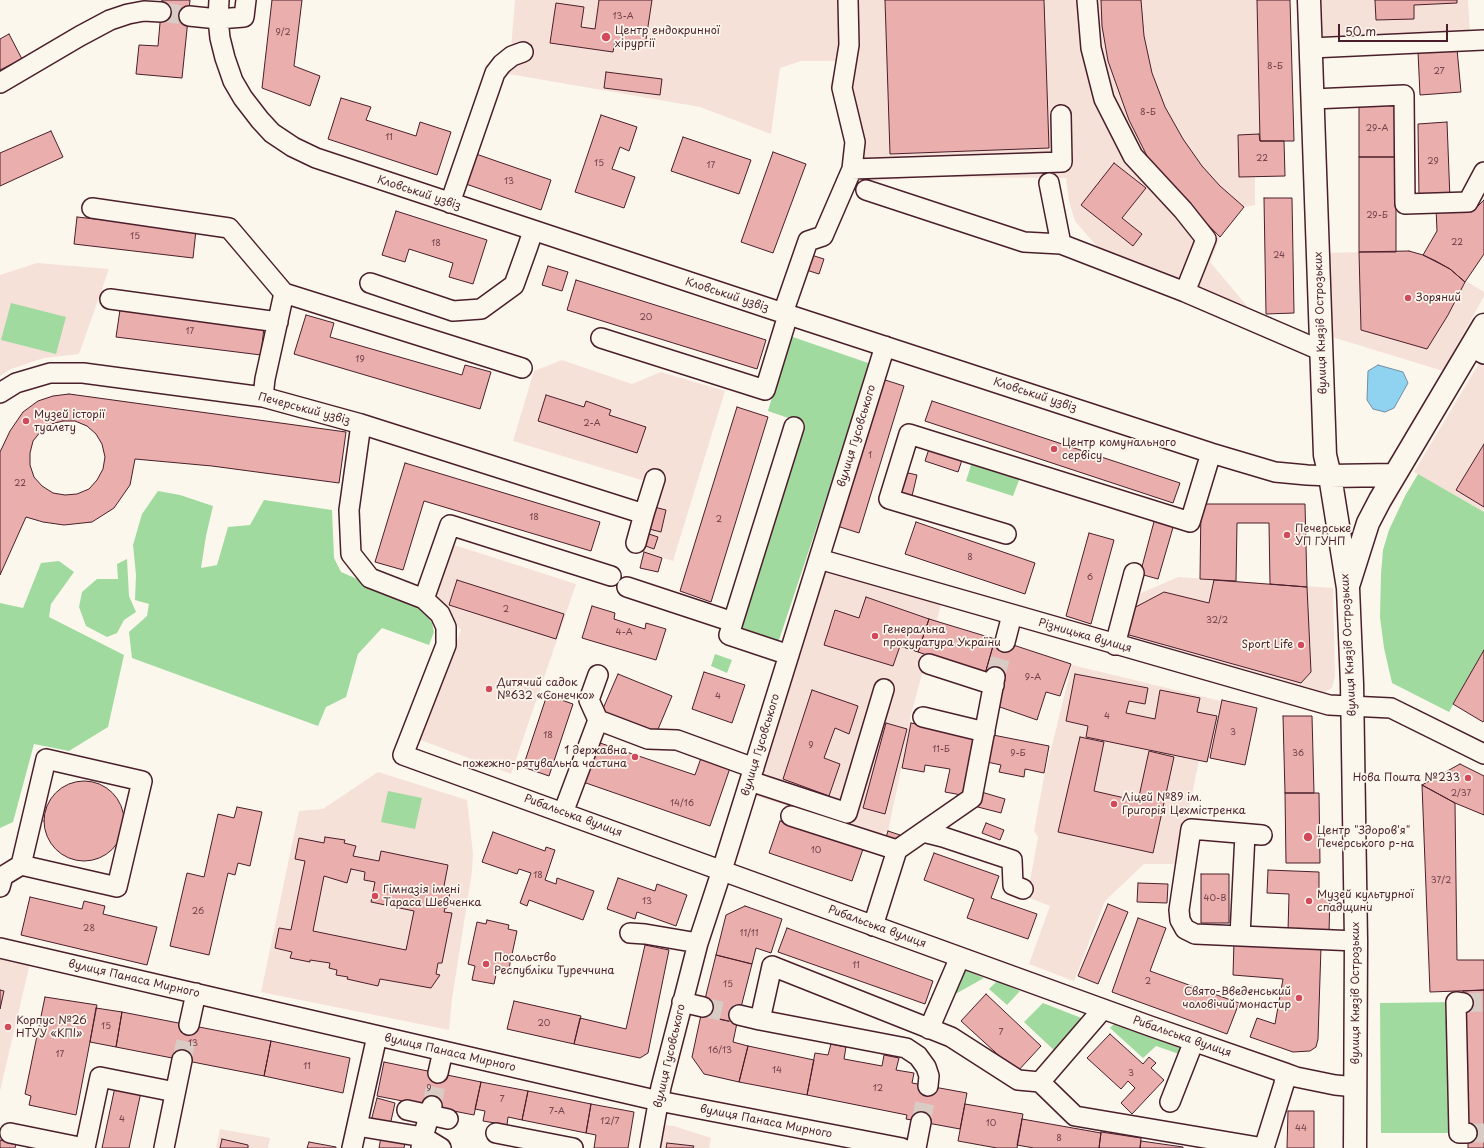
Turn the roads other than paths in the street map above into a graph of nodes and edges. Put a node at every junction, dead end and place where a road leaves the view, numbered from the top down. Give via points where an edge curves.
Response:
1 (219, 0) edge
2 (246, 0) edge
3 (848, 0) edge
4 (1088, 0) edge
5 (1309, 0) edge
6 (161, 12) tunnel mouth
7 (202, 17) junction
8 (1484, 40) edge
9 (1311, 48) junction
10 (523, 52) dead end
11 (0, 83) edge
12 (1312, 99) junction
13 (1060, 115) dead end
14 (852, 169) junction
15 (1484, 174) edge
16 (1049, 183) dead end
17 (866, 190) dead end
18 (450, 203) junction
19 (92, 208) dead end
20 (532, 231) junction
21 (1061, 244) junction
22 (370, 283) dead end
23 (1185, 292) junction
24 (284, 293) junction
25 (110, 299) dead end
26 (785, 314) junction
27 (278, 322) junction
28 (1484, 325) edge
29 (601, 338) dead end
30 (885, 346) junction
31 (1478, 350) edge
32 (1322, 351) junction
33 (522, 368) dead end
34 (0, 393) edge
35 (263, 397) junction
36 (360, 424) junction
37 (794, 427) dead end
38 (1211, 453) junction
39 (1394, 475) junction
40 (1330, 476) junction
41 (655, 479) dead end
42 (644, 514) junction
43 (1006, 534) dead end
44 (636, 543) dead end
45 (819, 559) junction
46 (1134, 573) dead end
47 (611, 576) dead end
48 (628, 587) dead end
49 (1348, 588) junction
50 (424, 599) junction
51 (1012, 615) junction
52 (733, 622) junction
53 (1005, 642) tunnel mouth
54 (1115, 645) junction
55 (789, 656) junction
56 (929, 664) dead end
57 (598, 674) dead end
58 (884, 689) dead end
59 (1353, 707) junction
60 (923, 717) dead end
61 (598, 720) junction
62 (985, 732) junction
63 (1482, 750) edge
64 (752, 774) junction
65 (563, 813) junction
66 (791, 816) dead end
67 (923, 832) junction
68 (897, 850) junction
69 (21, 865) junction
70 (722, 870) junction
71 (0, 887) edge
72 (1023, 889) dead end
73 (873, 926) junction
74 (630, 933) dead end
75 (1240, 936) junction
76 (1356, 941) junction
77 (698, 943) junction
78 (0, 948) edge
79 (960, 957) junction
80 (196, 993) junction
81 (682, 1002) junction
82 (1463, 1003) dead end
83 (703, 1007) tunnel mouth
84 (1103, 1009) junction
85 (739, 1015) tunnel mouth
86 (760, 1020) junction
87 (189, 1025) tunnel mouth
88 (929, 1029) junction
89 (377, 1036) junction
90 (1194, 1042) junction
91 (443, 1051) junction
92 (182, 1060) tunnel mouth
93 (1285, 1073) junction
94 (438, 1074) tunnel mouth
95 (1040, 1082) junction
96 (928, 1086) tunnel mouth
97 (1356, 1087) junction
98 (175, 1092) junction
99 (659, 1101) junction
100 (1170, 1102) dead end
101 (407, 1110) dead end
102 (921, 1122) tunnel mouth
103 (357, 1126) junction
104 (10, 1133) dead end
105 (496, 1133) dead end
106 (1467, 1133) dead end
107 (422, 1143) edge
108 (84, 1148) edge
109 (164, 1148) edge
110 (352, 1148) edge
111 (442, 1148) edge
112 (573, 1148) edge
113 (650, 1148) edge
114 (902, 1148) edge
115 (916, 1148) edge
116 (1355, 1148) edge

1 - 7 street, Кловський узвіз
2 - 7 street via 244,17
3 - 14 street via 849,45 842,88 855,142
4 - 23 street via 1091,48 1104,99 1133,156 1206,239
5 - 9 main road, вулиця Князів Острозьких
6 - 11 street via 144,11 110,20
7 - 18 street, Кловський узвіз via 220,38 234,81 255,114 272,133 293,148 316,158
8 - 9 street
9 - 12 main road, вулиця Князів Острозьких
10 - 18 street via 512,56 495,73
12 - 15 street via 1404,95 1405,204 1468,202
12 - 32 main road, вулиця Князів Острозьких
13 - 14 street via 1062,162
14 - 26 street via 823,236 808,241
16 - 21 street
17 - 21 street via 1024,242
18 - 20 street, Кловський узвіз
19 - 24 street via 229,228
20 - 22 street via 514,285 481,309 453,311
20 - 26 street, Кловський узвіз
21 - 23 street
23 - 32 street
24 - 27 street
24 - 33 street
25 - 27 street
26 - 29 street via 765,390
26 - 30 street, Кловський узвіз
27 - 35 street
28 - 31 main road
30 - 38 street, Кловський узвіз
30 - 45 street, вулиця Гусовського
31 - 39 main road
32 - 40 main road, вулиця Князів Острозьких via 1325,455
34 - 35 street, Печерський узвіз via 16,383 50,373 83,373
35 - 36 street, Печерський узвіз
36 - 42 street, Печерський узвіз
36 - 50 street via 348,510 351,554 370,578
37 - 52 street
38 - 40 street, Кловський узвіз via 1275,472
38 - 43 street via 1190,522 909,434 889,499
39 - 40 main road
39 - 49 main road via 1368,524
40 - 49 main road, вулиця Князів Острозьких
41 - 42 street
42 - 44 street
45 - 51 street, Різницька вулиця
45 - 55 street, вулиця Гусовського
46 - 54 street
47 - 50 street via 450,525
48 - 52 street
49 - 59 main road, вулиця Князів Острозьких
50 - 65 street, Рибальська вулиця via 440,614 446,627 446,645 403,755
51 - 53 street
51 - 54 street, Різницька вулиця
52 - 55 street via 729,634
54 - 59 street, Різницька вулиця via 1329,705
55 - 64 street, вулиця Гусовського
56 - 62 street via 994,681
57 - 61 street via 589,700
58 - 64 street via 847,813
59 - 63 street, Різницька вулиця via 1391,708
59 - 76 main road, вулиця Князів Острозьких
60 - 62 street
61 - 64 street via 648,739 677,740
61 - 65 street
62 - 67 street via 972,798
64 - 70 street, вулиця Гусовського
65 - 70 street, Рибальська вулиця
66 - 68 street
67 - 68 street
67 - 72 street via 1012,860 1012,885
68 - 73 street
69 - 69 street via 46,759 142,781 117,887
69 - 71 street via 2,876
70 - 73 street, Рибальська вулиця
70 - 77 street, вулиця Гусовського
73 - 79 street, Рибальська вулиця
74 - 77 street
75 - 75 street via 1195,934 1185,929 1180,920 1179,910 1191,829 1253,834
75 - 76 street
76 - 97 main road, вулиця Князів Острозьких
77 - 81 street, вулиця Гусовського
78 - 80 street, вулиця Панаса Мирного
79 - 84 street, Рибальська вулиця
79 - 88 street
80 - 87 street
80 - 89 street, вулиця Панаса Мирного
81 - 83 street
81 - 99 street, вулиця Гусовського
82 - 106 street via 1456,1002 1459,1133
84 - 90 street, Рибальська вулиця
84 - 95 street
85 - 86 street
86 - 88 street via 772,966
86 - 96 street via 906,1048 918,1056 926,1067 929,1076
88 - 95 street via 951,1037 1018,1080
89 - 91 street, вулиця Панаса Мирного
89 - 103 street
90 - 93 street, Рибальська вулиця
90 - 100 street
91 - 94 street
91 - 99 street, вулиця Панаса Мирного
92 - 98 street
93 - 95 street via 1284,1084 1264,1148 1075,1116
93 - 97 street, Рибальська вулиця via 1335,1085
97 - 116 main road, вулиця Князів Острозьких
98 - 108 street via 100,1077
98 - 109 street
99 - 113 street, вулиця Гусовського
99 - 114 street, вулиця Панаса Мирного
101 - 107 street via 437,1113
102 - 115 street
103 - 107 street
103 - 110 street
104 - 108 street
105 - 112 street
107 - 111 street

